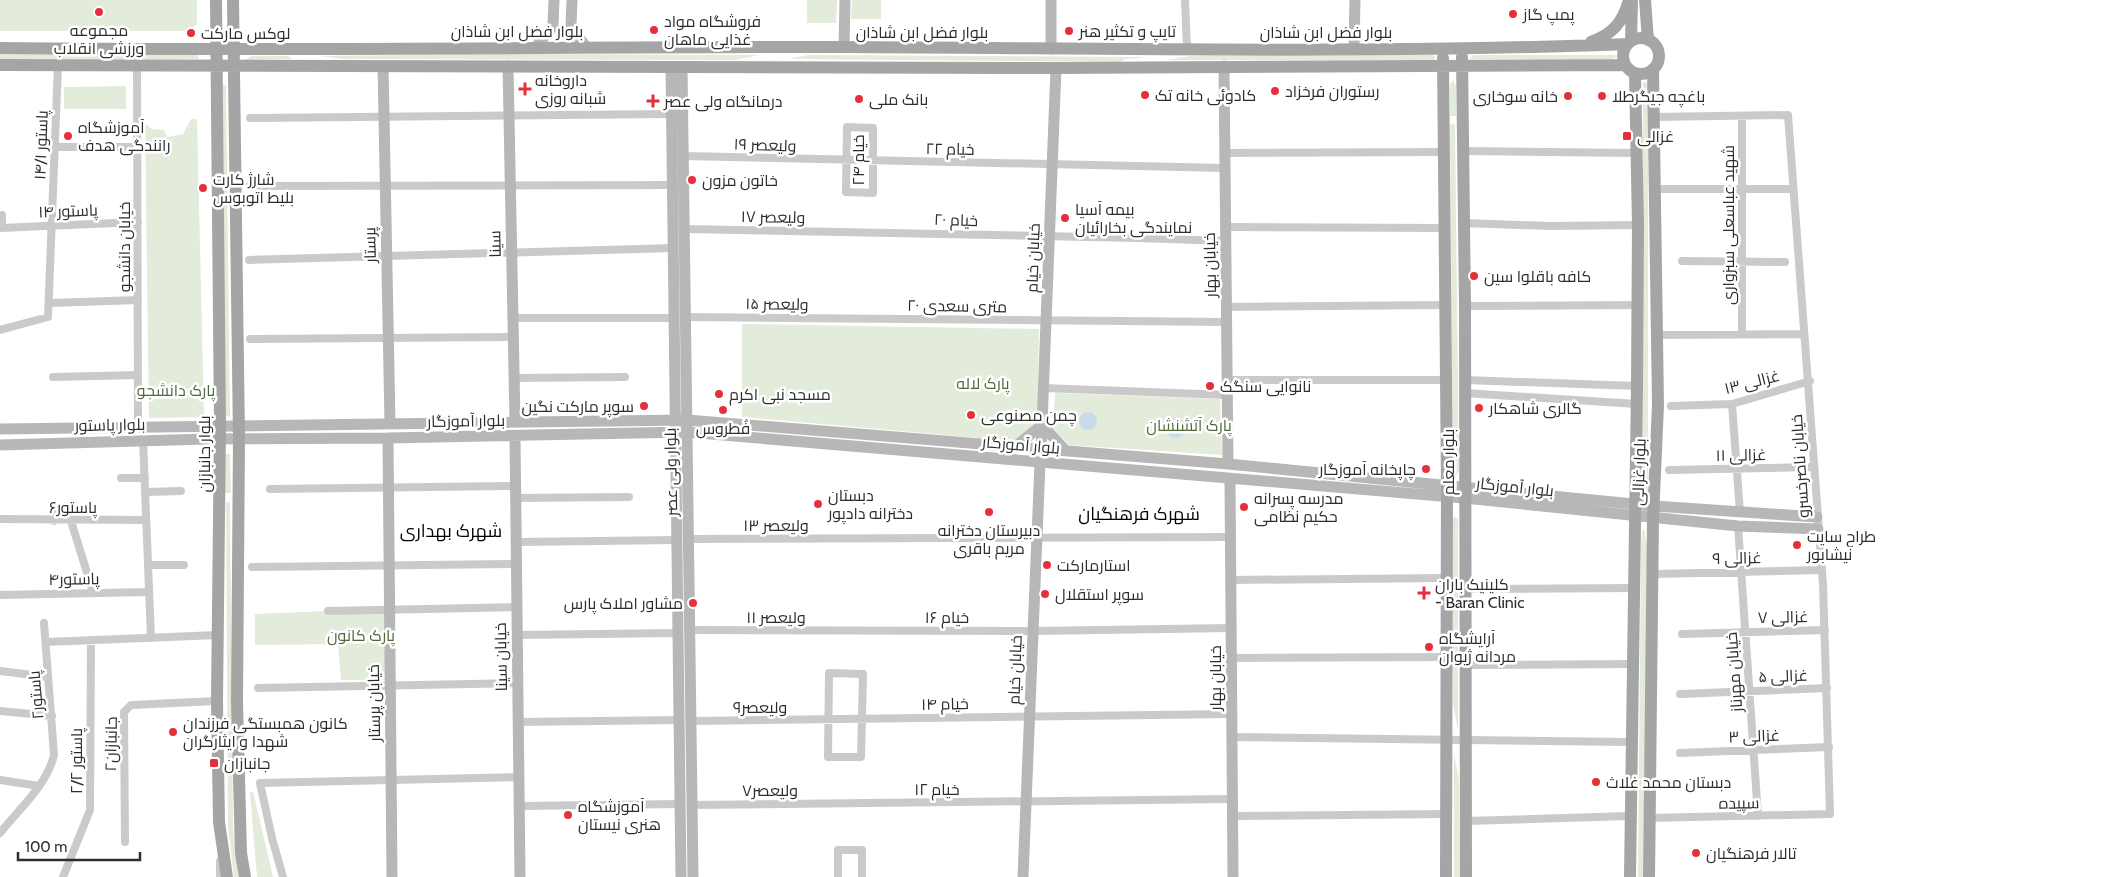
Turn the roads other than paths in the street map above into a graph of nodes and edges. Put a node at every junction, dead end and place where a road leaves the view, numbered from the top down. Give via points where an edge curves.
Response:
1 (216, 0) edge
2 (233, 0) edge
3 (554, 0) edge
4 (572, 0) edge
5 (844, 0) edge
6 (1051, 0) edge
7 (1184, 0) edge
8 (1354, 0) edge
9 (1631, 0) edge
10 (1645, 0) edge
11 (1648, 40) junction
12 (1630, 42) junction
13 (1579, 45) junction
14 (586, 47) junction
15 (769, 47) junction
16 (844, 47) junction
17 (0, 48) edge
18 (293, 48) junction
19 (535, 48) junction
20 (1051, 48) junction
21 (1149, 48) junction
22 (1186, 48) junction
23 (1354, 48) junction
24 (1443, 48) junction
25 (1462, 48) junction
26 (215, 50) junction
27 (232, 50) junction
28 (0, 65) edge
29 (58, 65) junction
30 (215, 65) junction
31 (232, 65) junction
32 (294, 65) junction
33 (137, 66) junction
34 (383, 66) junction
35 (508, 66) junction
36 (770, 66) junction
37 (1224, 66) junction
38 (1443, 66) junction
39 (1462, 66) junction
40 (676, 67) junction
41 (1150, 67) junction
42 (1056, 68) junction
43 (1630, 69) junction
44 (1653, 69) junction
45 (675, 107) junction
46 (509, 115) junction
47 (384, 116) junction
48 (1742, 116) junction
49 (1654, 117) junction
50 (250, 118) dead end
51 (1444, 120) junction
52 (1462, 121) junction
53 (55, 147) junction
54 (138, 147) junction
55 (1463, 151) junction
56 (1444, 152) junction
57 (1225, 153) junction
58 (1636, 153) junction
59 (683, 156) junction
60 (847, 161) junction
61 (872, 161) junction
62 (1053, 164) junction
63 (1225, 168) junction
64 (672, 185) junction
65 (249, 186) dead end
66 (385, 186) junction
67 (511, 186) junction
68 (1656, 189) junction
69 (1742, 189) junction
70 (1793, 189) junction
71 (2, 215) dead end
72 (138, 222) junction
73 (1463, 223) junction
74 (52, 225) junction
75 (1638, 225) junction
76 (1226, 227) junction
77 (1, 228) edge
78 (1444, 228) junction
79 (684, 229) junction
80 (861, 232) joint
81 (1050, 237) junction
82 (1226, 242) junction
83 (673, 248) junction
84 (512, 254) junction
85 (387, 257) junction
86 (249, 260) dead end
87 (1682, 261) dead end
88 (1742, 261) junction
89 (1785, 262) dead end
90 (138, 300) junction
91 (50, 303) junction
92 (1445, 305) junction
93 (1638, 305) junction
94 (1465, 306) junction
95 (1226, 307) junction
96 (680, 317) junction
97 (513, 318) junction
98 (867, 319) joint
99 (1046, 321) junction
100 (1227, 322) junction
101 (0, 330) edge
102 (1742, 334) junction
103 (1804, 334) junction
104 (1657, 335) junction
105 (513, 336) junction
106 (388, 337) junction
107 (250, 339) dead end
108 (138, 375) junction
109 (53, 377) dead end
110 (625, 377) dead end
111 (514, 378) junction
112 (1227, 380) junction
113 (1445, 380) junction
114 (1464, 380) junction
115 (1809, 382) junction
116 (1637, 386) junction
117 (1044, 388) junction
118 (1464, 393) junction
119 (1227, 395) junction
120 (1637, 404) junction
121 (1732, 404) junction
122 (1671, 406) dead end
123 (636, 421) junction
124 (515, 422) junction
125 (390, 424) junction
126 (1042, 425) junction
127 (681, 426) junction
128 (138, 427) junction
129 (66, 428) junction
130 (0, 429) edge
131 (220, 432) junction
132 (239, 432) junction
133 (636, 433) junction
134 (862, 434) junction
135 (515, 436) junction
136 (388, 438) junction
137 (144, 440) junction
138 (66, 442) junction
139 (0, 445) edge
140 (860, 447) junction
141 (1015, 447) junction
142 (1042, 449) junction
143 (1066, 451) junction
144 (1138, 457) junction
145 (1040, 463) junction
146 (1228, 464) junction
147 (1814, 466) junction
148 (1738, 468) junction
149 (1669, 470) dead end
150 (1137, 471) junction
151 (121, 478) dead end
152 (145, 478) junction
153 (1230, 479) junction
154 (516, 486) junction
155 (389, 487) junction
156 (270, 489) dead end
157 (1447, 490) junction
158 (181, 491) dead end
159 (145, 492) junction
160 (1464, 492) junction
161 (630, 497) dead end
162 (516, 498) junction
163 (219, 502) junction
164 (238, 502) junction
165 (54, 505) dead end
166 (1635, 510) junction
167 (1654, 512) junction
168 (1740, 513) junction
169 (1817, 517) junction
170 (0, 520) edge
171 (146, 520) junction
172 (54, 521) junction
173 (71, 521) junction
174 (1738, 526) junction
175 (1818, 529) junction
176 (1037, 537) junction
177 (1229, 537) junction
178 (683, 540) junction
179 (517, 542) junction
180 (517, 564) junction
181 (148, 565) junction
182 (184, 565) dead end
183 (390, 565) junction
184 (252, 566) dead end
185 (1821, 570) junction
186 (1741, 571) junction
187 (1654, 574) junction
188 (1446, 578) junction
189 (1230, 580) junction
190 (1634, 588) junction
191 (1464, 589) junction
192 (93, 592) junction
193 (149, 592) junction
194 (684, 594) junction
195 (0, 595) edge
196 (517, 607) junction
197 (390, 609) junction
198 (328, 610) dead end
199 (44, 623) dead end
200 (1230, 628) junction
201 (690, 630) junction
202 (861, 630) joint
203 (1033, 630) junction
204 (1825, 630) junction
205 (1745, 631) junction
206 (678, 633) junction
207 (1682, 634) dead end
208 (218, 635) junction
209 (518, 635) junction
210 (151, 638) junction
211 (91, 640) junction
212 (46, 642) junction
213 (1446, 657) junction
214 (1231, 658) junction
215 (1632, 664) junction
216 (1466, 666) junction
217 (0, 671) edge
218 (48, 677) junction
219 (518, 683) junction
220 (391, 685) junction
221 (258, 688) dead end
222 (1827, 688) junction
223 (1749, 691) junction
224 (1680, 694) dead end
225 (216, 702) junction
226 (0, 711) edge
227 (1231, 714) junction
228 (52, 716) junction
229 (1030, 716) junction
230 (679, 720) junction
231 (828, 720) junction
232 (862, 720) junction
233 (691, 721) junction
234 (518, 722) junction
235 (1232, 736) junction
236 (1446, 739) junction
237 (1466, 741) junction
238 (1631, 742) junction
239 (1829, 747) junction
240 (1753, 749) junction
241 (1680, 752) dead end
242 (680, 759) junction
243 (692, 759) junction
244 (519, 777) junction
245 (391, 778) junction
246 (0, 780) edge
247 (39, 786) junction
248 (1231, 799) junction
249 (1027, 802) junction
250 (680, 804) junction
251 (847, 804) joint
252 (692, 805) junction
253 (519, 806) junction
254 (1447, 814) junction
255 (1830, 814) joint
256 (1232, 816) junction
257 (1629, 816) junction
258 (1758, 816) junction
259 (1649, 818) junction
260 (1467, 821) junction
261 (220, 822) junction
262 (0, 833) edge
263 (125, 842) dead end
264 (64, 877) edge
265 (220, 877) edge
266 (227, 877) edge
267 (245, 877) edge
268 (283, 877) edge
269 (392, 877) edge
270 (520, 877) edge
271 (681, 877) edge
272 (694, 877) edge
273 (838, 877) edge
274 (862, 877) edge
275 (1023, 877) edge
276 (1233, 877) edge
277 (1446, 877) edge
278 (1466, 877) edge
279 (1630, 877) edge
280 (1648, 877) edge

1 - 26 main road, بلوار جانبازان
2 - 27 main road
3 - 19 main road via 553,26
4 - 14 main road via 571,26
5 - 16 main road
6 - 20 main road
7 - 22 street
8 - 23 main road
9 - 12 main road
9 - 13 main road via 1618,27 1603,38
10 - 11 main road
11 - 12 main road
11 - 44 main road via 1658,50 1659,57
12 - 13 main road, بلوار فضل ابن شاذان
12 - 43 main road via 1623,54
13 - 25 main road, بلوار فضل ابن شاذان
14 - 15 main road, بلوار فضل ابن شاذان
14 - 19 main road, بلوار فضل ابن شاذان
15 - 16 main road, بلوار فضل ابن شاذان
15 - 36 main road
16 - 20 main road, بلوار فضل ابن شاذان
17 - 26 main road, بلوار فضل ابن شاذان
18 - 19 main road, بلوار فضل ابن شاذان
18 - 27 main road, بلوار فضل ابن شاذان
18 - 32 main road
20 - 21 main road, بلوار فضل ابن شاذان
21 - 22 main road, بلوار فضل ابن شاذان
21 - 41 main road
22 - 23 main road, بلوار فضل ابن شاذان
23 - 24 main road, بلوار فضل ابن شاذان
24 - 25 main road, بلوار فضل ابن شاذان
24 - 38 main road, بلوار معلم
25 - 39 main road, بلوار معلم
26 - 27 main road, بلوار فضل ابن شاذان
26 - 30 main road, بلوار جانبازان
27 - 31 main road
28 - 29 main road, بلوار فضل ابن شاذان
29 - 33 main road, بلوار فضل ابن شاذان
29 - 53 street, پاستور ۱۴/۱
30 - 31 main road, بلوار فضل ابن شاذان
30 - 33 main road, بلوار فضل ابن شاذان
30 - 131 main road, بلوار جانبازان
31 - 32 main road, بلوار فضل ابن شاذان
31 - 132 main road
32 - 34 main road, بلوار فضل ابن شاذان
33 - 54 street, خیابان دانشجو
34 - 35 main road, بلوار فضل ابن شاذان
34 - 47 main road, پرستار
35 - 40 main road, بلوار فضل ابن شاذان
35 - 46 main road, سینا
36 - 40 main road, بلوار فضل ابن شاذان
36 - 42 main road, بلوار فضل ابن شاذان
37 - 38 main road, بلوار فضل ابن شاذان
37 - 41 main road, بلوار فضل ابن شاذان
37 - 57 main road, خیابان بهار
38 - 39 main road, بلوار فضل ابن شاذان
38 - 51 main road, بلوار معلم
39 - 43 main road, بلوار فضل ابن شاذان
39 - 52 main road, بلوار معلم
40 - 45 main road, بلوار ولی عصر
41 - 42 main road, بلوار فضل ابن شاذان
42 - 62 main road, خیابان خیام
43 - 44 main road via 1642,74
43 - 58 main road, بلوار غزالی
44 - 49 main road, بلوار غزالی
45 - 46 street via 590,114
45 - 59 main road, بلوار ولی عصر
45 - 64 main road, بلوار ولی عصر
46 - 47 street
46 - 67 main road, سینا
47 - 50 street
47 - 66 main road, پرستار
48 - 49 street
48 - 69 street, شهید عباسعلی سبزواری
48 - 70 street, خیابان ناصرخسرو via 1788,116
49 - 68 main road, بلوار غزالی
51 - 52 main road
51 - 56 main road, بلوار معلم
52 - 55 main road, بلوار معلم
53 - 54 street
53 - 74 street, پاستور ۱۴/۱
54 - 72 street, خیابان دانشجو
55 - 58 street
55 - 73 main road, بلوار معلم
56 - 57 street
56 - 78 main road, بلوار معلم
57 - 63 main road, خیابان بهار
58 - 75 main road, بلوار غزالی
59 - 60 street, ولیعصر ۱۹
59 - 79 main road, بلوار ولی عصر
60 - 61 street, خیام ۲۲
60 - 61 street, خیام ۲۴ via 846,192 872,193
60 - 61 street, خیام ۲۴ via 847,127 873,128
61 - 62 street, خیام ۲۲
62 - 63 street, خیام ۲۲
62 - 81 main road, خیابان خیام
63 - 76 main road, خیابان بهار
64 - 67 street
64 - 83 main road, بلوار ولی عصر
65 - 66 street
66 - 67 street
66 - 85 main road, پرستار
67 - 84 main road, سینا
68 - 69 street
68 - 104 main road, بلوار غزالی
69 - 70 street
69 - 88 street, شهید عباسعلی سبزواری
70 - 103 street, خیابان ناصرخسرو
71 - 77 street
72 - 74 street, پاستور ۱۴
72 - 90 street, خیابان دانشجو
73 - 75 street
73 - 94 main road, بلوار معلم
74 - 77 street, پاستور ۱۴
74 - 91 street, پاستور ۱۴/۱
75 - 93 main road, بلوار غزالی
76 - 78 street
76 - 82 main road, خیابان بهار
78 - 92 main road, بلوار معلم
79 - 80 street, ولیعصر ۱۷
79 - 96 main road, بلوار ولی عصر
80 - 81 street, خیام ۲۰
81 - 82 street, خیام ۲۰
81 - 99 main road, خیابان خیام
82 - 95 main road, خیابان بهار
83 - 84 street
83 - 96 main road, بلوار ولی عصر
84 - 85 street
84 - 97 main road, سینا
85 - 86 street
85 - 106 main road, پرستار
87 - 88 street
88 - 89 street
88 - 102 street, شهید عباسعلی سبزواری
90 - 91 street
90 - 108 street, خیابان دانشجو
91 - 101 street via 48,317
92 - 95 street
92 - 113 main road, بلوار معلم
93 - 94 street
93 - 116 main road, بلوار غزالی
94 - 114 main road, بلوار معلم
95 - 100 main road, خیابان بهار
96 - 97 street, ولیعصر ۱۵
96 - 98 street, ولیعصر ۱۵
96 - 127 main road, بلوار ولی عصر
97 - 105 main road, سینا
98 - 99 street, ۲۰ متری سعدی
99 - 100 street, ۲۰ متری سعدی
99 - 117 main road, خیابان خیام
100 - 112 main road, خیابان بهار
102 - 103 street
102 - 104 street
103 - 115 street, خیابان ناصرخسرو
104 - 167 main road, بلوار غزالی
105 - 106 street
105 - 111 main road, سینا
106 - 107 street
106 - 125 main road, پرستار
108 - 109 street
108 - 128 street, خیابان دانشجو
110 - 111 street
111 - 124 main road, سینا
112 - 113 street
112 - 119 main road, خیابان بهار
113 - 157 main road, بلوار معلم
114 - 116 street
114 - 118 main road, بلوار معلم
115 - 121 street, غزالی ۱۳
115 - 147 street, خیابان ناصرخسرو
116 - 120 main road, بلوار غزالی
117 - 119 street
117 - 126 main road, خیابان خیام
118 - 120 street
118 - 160 main road, بلوار معلم
119 - 146 main road, خیابان بهار
120 - 166 main road, بلوار غزالی
121 - 122 street, غزالی ۱۳
121 - 148 street
123 - 124 main road, بلوار آموزگار
123 - 127 main road, بلوار آموزگار
123 - 133 main road
124 - 125 main road, بلوار آموزگار
125 - 132 main road, بلوار آموزگار
126 - 141 main road
126 - 142 main road, خیابان خیام
126 - 143 main road
127 - 133 main road, بلوار آموزگار
127 - 134 main road, بلوار آموزگار
127 - 140 main road, بلوار آموزگار
127 - 178 main road, بلوار ولی عصر
128 - 129 main road, بلوار پاستور
128 - 131 main road, بلوار پاستور
129 - 130 main road, بلوار پاستور
129 - 138 main road
131 - 132 main road, بلوار آموزگار
131 - 137 main road, بلوار پاستور
131 - 163 main road, بلوار جانبازان
132 - 136 main road, بلوار آموزگار
132 - 164 main road
133 - 135 main road, بلوار آموزگار
134 - 140 main road
134 - 141 main road, بلوار آموزگار
135 - 136 main road, بلوار آموزگار
135 - 154 main road, خیابان سینا
136 - 155 main road, خیابان پرستار
137 - 138 main road, بلوار پاستور
137 - 152 street
138 - 139 main road, بلوار پاستور
140 - 145 main road, بلوار آموزگار
141 - 142 main road, بلوار آموزگار
142 - 143 main road, بلوار آموزگار
143 - 144 main road, بلوار آموزگار
144 - 146 main road, بلوار آموزگار
144 - 150 main road
145 - 150 main road, بلوار آموزگار
145 - 176 main road, خیابان خیام
146 - 157 main road, بلوار آموزگار
147 - 148 street, غزالی ۱۱
147 - 169 street, خیابان ناصرخسرو
148 - 149 street, غزالی ۱۱
148 - 168 street
150 - 153 main road, بلوار آموزگار
151 - 152 street
152 - 159 street
153 - 157 main road, بلوار آموزگار
153 - 177 main road, خیابان بهار
154 - 155 street
154 - 162 main road, خیابان سینا
155 - 156 street
155 - 183 main road, خیابان پرستار
157 - 160 main road, بلوار آموزگار
157 - 188 main road, بلوار معلم
158 - 159 street
159 - 171 street
160 - 166 main road, بلوار آموزگار
160 - 191 main road, بلوار معلم
161 - 162 street
162 - 179 main road, خیابان سینا
163 - 164 main road via 229,496
163 - 208 main road, بلوار جانبازان
164 - 267 main road via 237,701 241,853
165 - 172 street
166 - 167 main road, بلوار آموزگار
166 - 190 main road, بلوار غزالی
167 - 168 main road, بلوار آموزگار
167 - 174 main road, بلوار آموزگار
167 - 187 main road, بلوار غزالی
168 - 169 main road, بلوار آموزگار
169 - 175 street, خیابان ناصرخسرو
170 - 172 street, پاستور۶
171 - 173 street, پاستور۶
171 - 181 street
172 - 173 street, پاستور۶
173 - 192 street
174 - 175 main road, بلوار آموزگار
174 - 186 street, خیابان مهرناز
175 - 185 street, خیابان ناصرخسرو
176 - 177 street, ولیعصر ۱۳
176 - 178 street, ولیعصر ۱۳
176 - 203 main road, خیابان خیام
177 - 189 main road, خیابان بهار
178 - 179 street, ولیعصر ۱۳
178 - 194 main road, بلوار ولی عصر
179 - 180 main road, خیابان سینا
180 - 183 street
180 - 196 main road, خیابان سینا
181 - 182 street
181 - 193 street
183 - 184 street
183 - 197 main road, خیابان پرستار
185 - 186 street, غزالی ۹
185 - 204 street, خیابان ناصرخسرو
186 - 187 street, غزالی ۹
186 - 205 street, خیابان مهرناز
187 - 259 main road, بلوار غزالی
188 - 189 street
188 - 213 main road, بلوار معلم
189 - 200 main road, خیابان بهار
190 - 191 street
190 - 215 main road, بلوار غزالی
191 - 216 main road, بلوار معلم
192 - 193 street, پاستور۴
192 - 195 street, پاستور۴
193 - 210 street
194 - 201 main road, بلوار ولی عصر
194 - 206 main road, بلوار ولی عصر
196 - 197 street
196 - 209 main road, خیابان سینا
197 - 198 street
197 - 220 main road, خیابان پرستار
199 - 212 street, پاستور۲
200 - 203 street, خیام ۱۶
200 - 214 main road, خیابان بهار
201 - 202 street, ولیعصر ۱۱
201 - 233 main road, بلوار ولی عصر
202 - 203 street, خیام ۱۶
203 - 229 main road, خیابان خیام
204 - 205 street, غزالی ۷
204 - 222 street, خیابان ناصرخسرو
205 - 207 street, غزالی ۷
205 - 223 street, خیابان مهرناز
206 - 209 street
206 - 230 main road, بلوار ولی عصر
208 - 210 street
208 - 225 main road, بلوار جانبازان
209 - 219 main road, خیابان سینا
210 - 211 street
211 - 212 street
211 - 264 street, پاستور ۲/۲ via 90,810
212 - 218 street, پاستور۲
213 - 214 street
213 - 236 main road, بلوار معلم
214 - 227 main road, خیابان بهار
215 - 216 street
215 - 238 main road, بلوار غزالی
216 - 237 main road, بلوار معلم
217 - 218 street
218 - 228 street, پاستور۲
219 - 220 street
219 - 234 main road, خیابان سینا
220 - 221 street
220 - 245 main road, خیابان پرستار
222 - 223 street, غزالی ۵
222 - 239 street, خیابان ناصرخسرو
223 - 224 street, غزالی ۵
223 - 240 street, خیابان مهرناز
225 - 261 main road, بلوار جانبازان
225 - 263 street, جانبازان۲ via 126,707
226 - 228 street
227 - 229 street, خیام ۱۴
227 - 235 main road, خیابان بهار
228 - 247 street, پاستور۲ via 54,755 52,765
229 - 232 street, خیام ۱۴
229 - 249 main road, خیابان خیام
230 - 234 street
230 - 242 main road, بلوار ولی عصر
231 - 232 street, خیام ۱۴
231 - 232 street via 828,757 861,758
231 - 232 street via 829,673 863,674
231 - 233 street, ولیعصر۹
233 - 243 main road, بلوار ولی عصر
234 - 244 main road, خیابان سینا
235 - 236 street
235 - 248 main road, خیابان بهار
236 - 237 street
236 - 254 main road, بلوار معلم
237 - 238 street
237 - 260 main road, بلوار معلم
238 - 257 main road, بلوار غزالی
239 - 240 street, غزالی ۳
239 - 255 street, خیابان ناصرخسرو
240 - 241 street, غزالی ۳
240 - 258 street, خیابان مهرناز
242 - 243 main road
242 - 250 main road, بلوار ولی عصر
243 - 252 main road, بلوار ولی عصر
244 - 245 street
244 - 253 main road, خیابان سینا
245 - 268 street via 260,783
245 - 269 main road, خیابان پرستار
246 - 247 street
247 - 262 street, پاستور۲
248 - 249 street, خیام ۱۲
248 - 256 main road, خیابان بهار
249 - 251 street, خیام ۱۲
249 - 275 main road, خیابان خیام
250 - 253 street
250 - 271 main road, بلوار ولی عصر
251 - 252 street, ولیعصر۷
252 - 272 main road, بلوار ولی عصر
253 - 270 main road, خیابان سینا
254 - 256 street
254 - 277 main road, بلوار معلم
255 - 258 street, سپیده
256 - 276 main road, خیابان بهار
257 - 260 street
257 - 279 main road, بلوار غزالی
258 - 259 street, سپیده
259 - 280 main road, بلوار غزالی
260 - 278 main road, بلوار معلم
261 - 265 street
261 - 266 main road, بلوار جانبازان
273 - 274 street via 838,850 862,850

